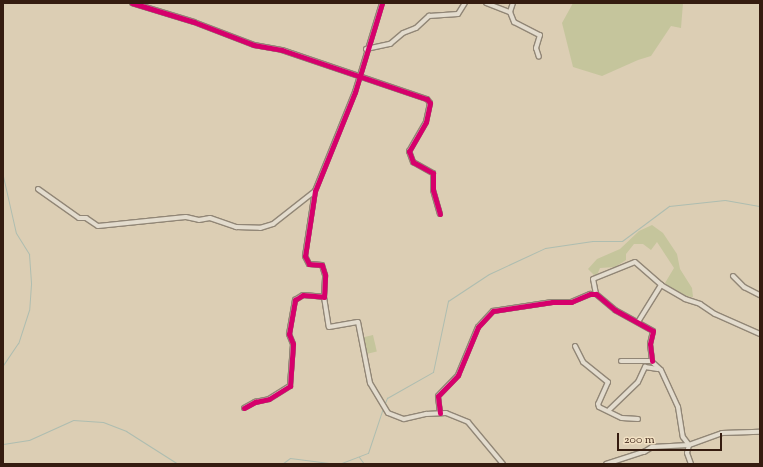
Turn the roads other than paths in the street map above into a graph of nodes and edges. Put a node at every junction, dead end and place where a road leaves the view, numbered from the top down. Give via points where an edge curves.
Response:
1 (132, 3) edge
2 (382, 3) edge
3 (465, 3) edge
4 (486, 3) edge
5 (512, 3) edge
6 (510, 12) junction
7 (366, 49) junction
8 (539, 57) dead end
9 (359, 75) junction
10 (38, 189) dead end
11 (315, 191) junction
12 (440, 214) dead end
13 (733, 276) dead end
14 (661, 285) junction
15 (596, 294) junction
16 (760, 295) edge
17 (324, 297) junction
18 (638, 322) junction
19 (760, 334) edge
20 (575, 346) dead end
21 (621, 361) dead end
22 (652, 361) junction
23 (661, 370) junction
24 (244, 408) dead end
25 (609, 410) junction
26 (440, 413) junction
27 (638, 419) dead end
28 (760, 432) edge
29 (689, 445) junction
30 (503, 464) edge
31 (609, 464) edge
32 (691, 464) edge

1 - 9 street via 194,22 254,45 269,47
2 - 7 street
3 - 7 street via 458,14 429,16 416,28 403,33 390,44
4 - 6 street
5 - 6 street
6 - 8 street via 514,22 540,35 536,48
7 - 9 street
9 - 11 street via 334,147
9 - 12 street via 423,96 430,103 426,122 409,150 413,162 433,173
10 - 11 street via 79,218 86,218 98,226 186,217 199,220 210,218 236,227 260,228 273,224
11 - 17 street via 306,256 309,264 322,265 326,281
13 - 16 street via 744,287
14 - 15 street via 635,262 593,279
14 - 18 street
14 - 19 street via 715,314
15 - 18 street via 615,310
15 - 26 street via 571,302 552,302 493,311 478,327 458,374 438,396
17 - 24 street via 302,295 295,300 290,334 293,344 290,386 269,399
17 - 26 street via 329,327 358,322 370,383 388,413 404,419
18 - 22 street via 653,330 650,344
20 - 25 street via 583,362 608,382 598,404 603,410
21 - 22 street
22 - 23 street
23 - 25 street via 654,366 645,367 638,382
23 - 29 street via 678,407 683,437
25 - 27 street via 622,418
26 - 30 street via 468,422
28 - 29 street via 722,433
29 - 31 street via 652,447
29 - 32 street

